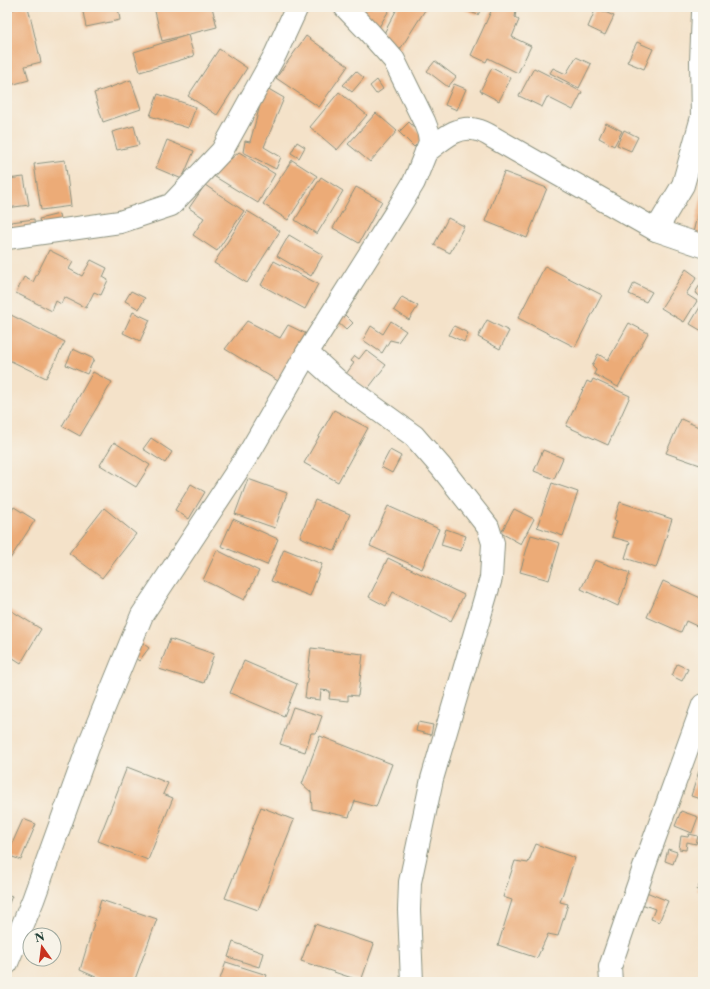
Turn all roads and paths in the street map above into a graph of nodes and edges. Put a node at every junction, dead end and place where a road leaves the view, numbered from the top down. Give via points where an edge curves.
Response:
1 (297, 7) edge
2 (345, 7) edge
3 (703, 12) edge
4 (426, 152) junction
5 (656, 230) junction
6 (7, 238) edge
7 (703, 246) edge
8 (307, 353) junction
9 (703, 705) edge
10 (7, 963) edge
11 (412, 982) edge
12 (611, 982) edge

1 - 6 street via 275,55 222,151 171,205 120,222
2 - 4 street via 394,60 429,134 430,142
3 - 5 street via 702,117 683,185
4 - 5 street via 462,128 476,130
4 - 8 street via 414,182 400,206
5 - 7 street
8 - 10 street via 251,450 142,615 90,742 33,900
8 - 11 street via 339,382 414,436 488,527 492,543 491,578 432,778 410,882
9 - 12 street via 610,967

